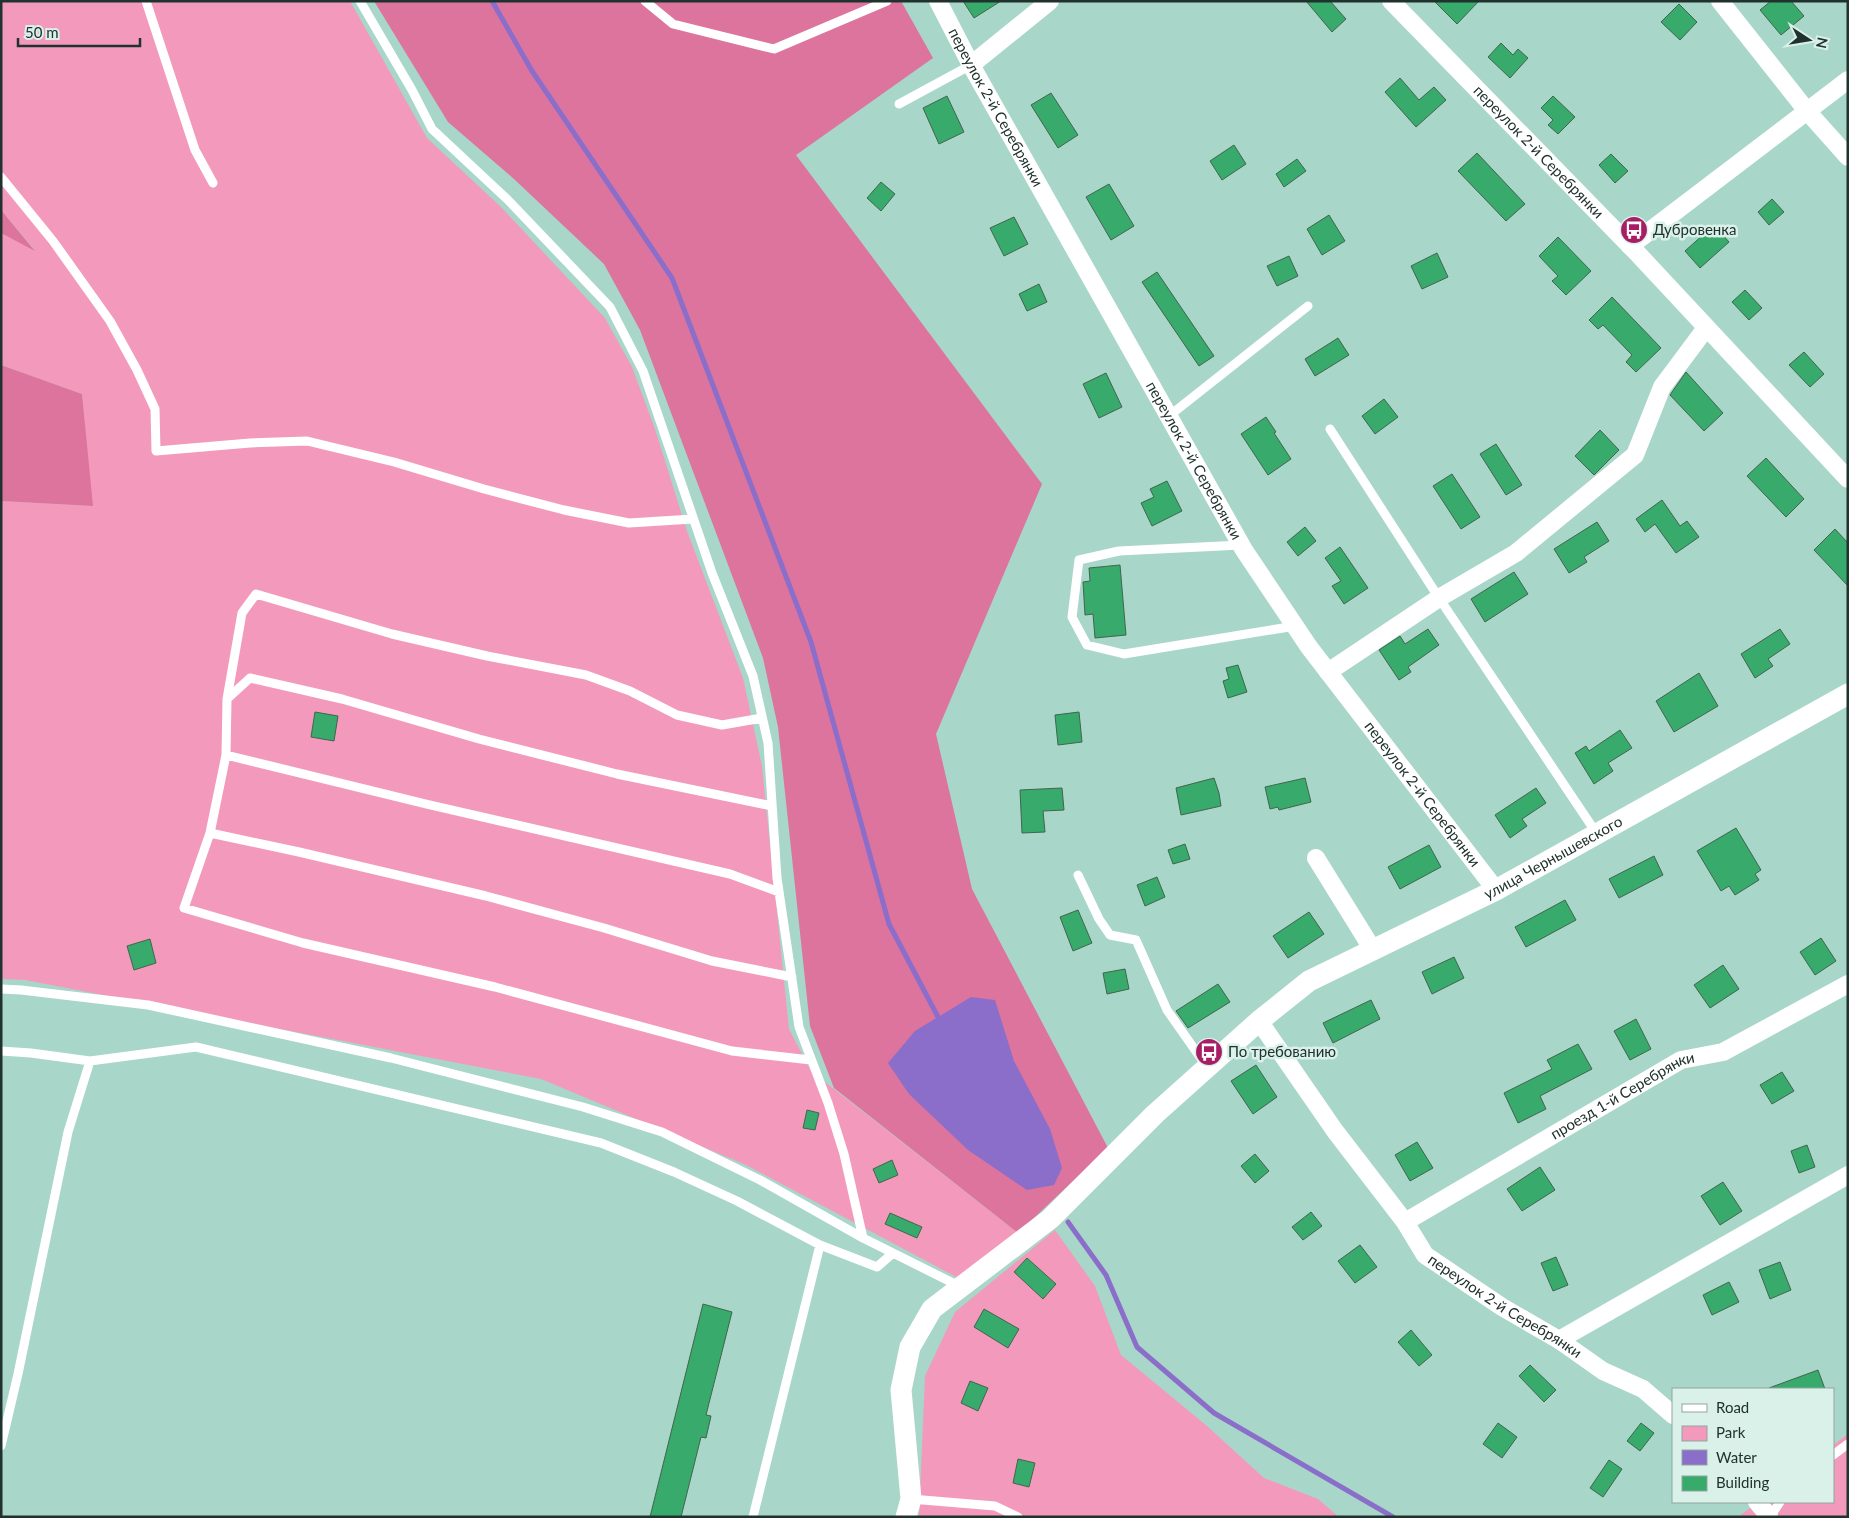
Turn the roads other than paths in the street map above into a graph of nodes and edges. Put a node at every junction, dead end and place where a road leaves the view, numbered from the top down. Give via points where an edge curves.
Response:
1 (146, 1) edge
2 (360, 1) edge
3 (645, 1) edge
4 (887, 1) edge
5 (938, 1) edge
6 (1050, 1) edge
7 (1391, 1) edge
8 (1720, 1) edge
9 (972, 65) junction
10 (1848, 80) edge
11 (900, 104) dead end
12 (1807, 111) junction
13 (1848, 157) edge
14 (1, 177) edge
15 (213, 183) dead end
16 (1630, 246) junction
17 (1308, 306) dead end
18 (1706, 328) junction
19 (1168, 416) junction
20 (1330, 429) dead end
21 (1848, 480) edge
22 (693, 518) junction
23 (1241, 545) junction
24 (1439, 598) junction
25 (1294, 626) junction
26 (1328, 672) junction
27 (1848, 694) edge
28 (227, 698) junction
29 (762, 718) junction
30 (226, 755) junction
31 (772, 806) junction
32 (210, 833) junction
33 (1597, 834) junction
34 (1316, 858) dead end
35 (1078, 875) dead end
36 (1496, 890) junction
37 (779, 892) junction
38 (1373, 950) junction
39 (792, 977) junction
40 (1848, 984) edge
41 (1, 989) edge
42 (1259, 1021) junction
43 (1, 1050) edge
44 (811, 1060) junction
45 (90, 1061) junction
46 (1207, 1068) junction
47 (1848, 1175) edge
48 (1405, 1222) junction
49 (863, 1238) junction
50 (820, 1245) junction
51 (893, 1253) junction
52 (961, 1287) junction
53 (1560, 1340) junction
54 (1672, 1414) edge
55 (1848, 1444) edge
56 (1, 1446) edge
57 (1834, 1454) edge
58 (1758, 1503) edge
59 (1779, 1503) edge
60 (909, 1508) edge
61 (1769, 1516) edge
62 (753, 1517) edge
63 (1018, 1517) edge

1 - 15 lane via 195,150
2 - 22 lane via 432,130 508,200 610,307 643,371
3 - 4 lane via 673,24 774,49
5 - 9 street, переулок 2-й Серебрянки
6 - 9 street
7 - 16 street, переулок 2-й Серебрянки
8 - 12 street
9 - 11 lane
9 - 19 street, переулок 2-й Серебрянки
10 - 12 street
12 - 13 street
12 - 16 street
14 - 22 lane via 54,242 110,321 155,408 156,451 250,442 307,441 564,510 629,523
16 - 18 street, переулок 2-й Серебрянки
17 - 19 lane
18 - 21 street, переулок 2-й Серебрянки
18 - 24 street via 1662,387 1635,455 1516,553
19 - 23 street, переулок 2-й Серебрянки
20 - 24 lane
22 - 29 lane via 753,676
23 - 25 street, переулок 2-й Серебрянки
23 - 25 lane via 1119,551 1079,560 1072,617 1087,645 1124,654
24 - 26 street
24 - 33 lane
25 - 26 street, переулок 2-й Серебрянки
26 - 36 street, переулок 2-й Серебрянки
27 - 33 street, улица Чернышевского
28 - 29 lane via 242,613 256,594 392,634 586,675 630,691 677,715 722,724
28 - 30 lane
28 - 31 lane via 250,678 342,699 608,772
29 - 31 lane via 768,743
30 - 32 lane
30 - 37 lane via 730,874
31 - 37 lane
32 - 39 lane via 486,896 712,961
32 - 44 lane via 184,908 303,943 494,987 732,1051
33 - 36 street, улица Чернышевского
34 - 38 street
35 - 46 lane via 1110,935 1136,940 1168,1010
36 - 38 street, улица Чернышевского
37 - 39 lane
38 - 42 street, улица Чернышевского via 1309,982
39 - 44 lane via 799,1027
40 - 48 street, проезд 1-й Серебрянки via 1723,1052 1681,1060
41 - 49 lane via 148,1006 391,1058 583,1107 662,1132 760,1180
42 - 46 street, улица Чернышевского
42 - 48 street, переулок 2-й Серебрянки via 1335,1131
43 - 45 lane
44 - 49 lane via 844,1154
45 - 50 lane via 196,1048 601,1143 674,1172
45 - 56 lane via 68,1132
46 - 52 street, улица Чернышевского via 1155,1114 1050,1219
47 - 53 street
48 - 53 street, переулок 2-й Серебрянки via 1425,1255 1502,1307
49 - 51 lane
50 - 51 lane via 877,1267
50 - 62 lane
51 - 52 lane
52 - 60 street, улица Чернышевского via 932,1309 910,1347 901,1390
53 - 54 street, переулок 2-й Серебрянки via 1603,1371 1644,1389
55 - 57 lane
58 - 61 street
59 - 61 lane
60 - 63 lane via 995,1506

